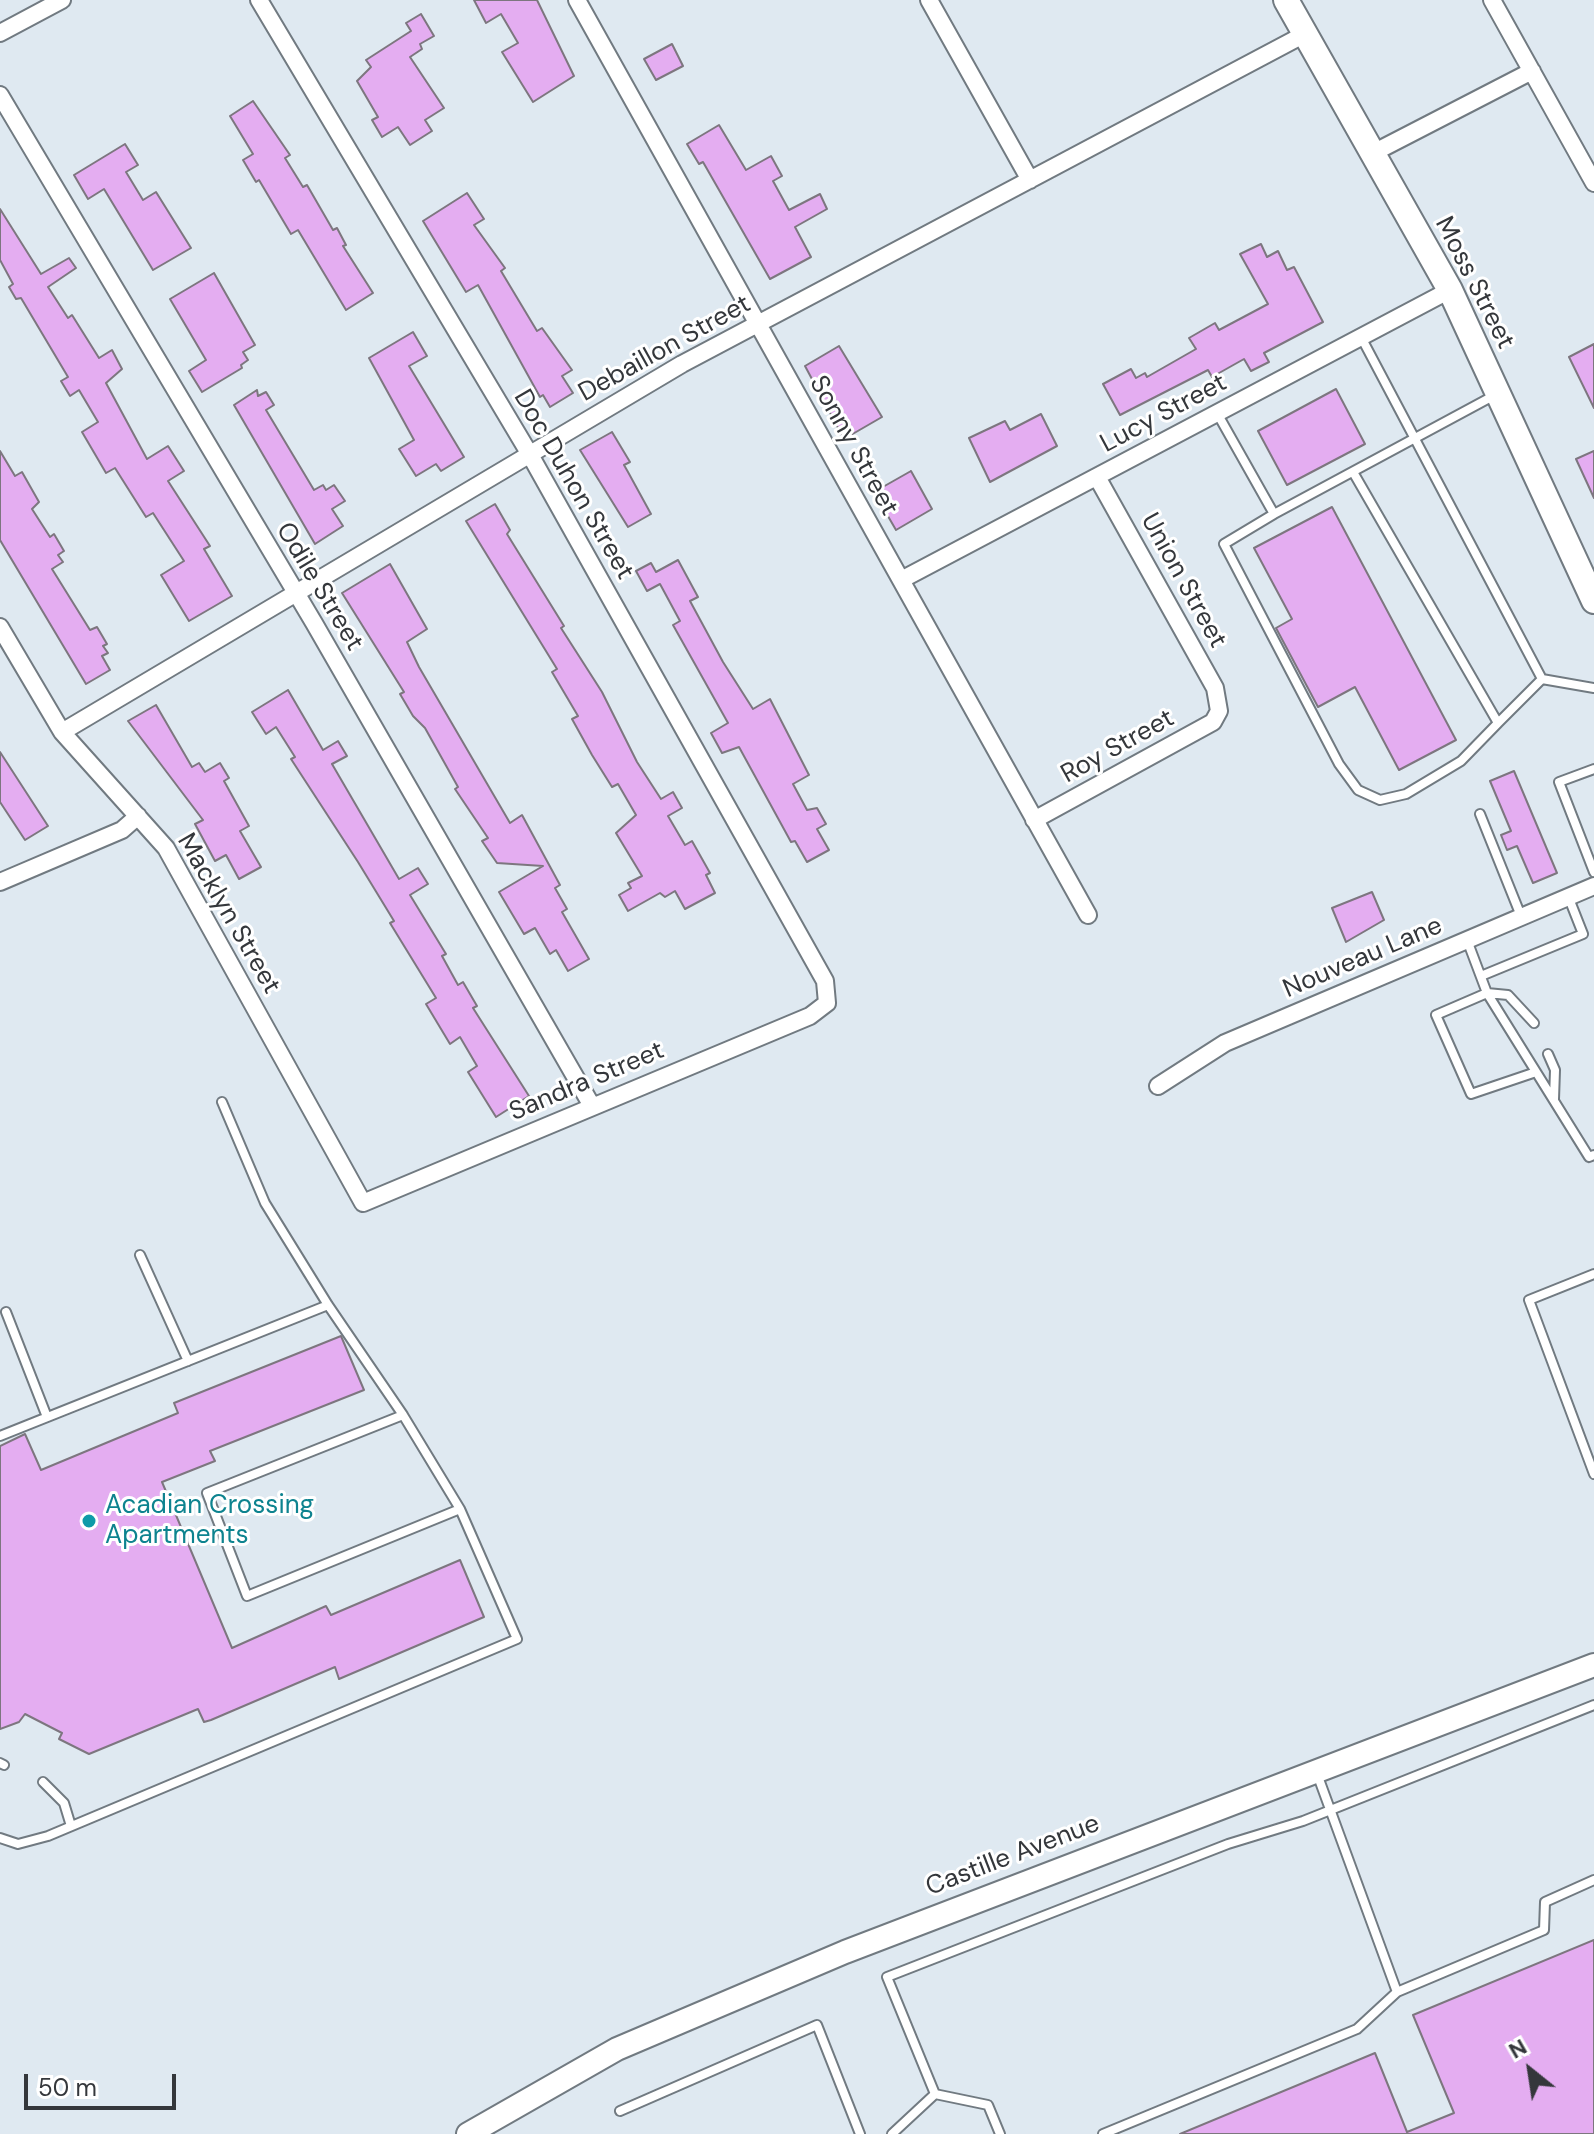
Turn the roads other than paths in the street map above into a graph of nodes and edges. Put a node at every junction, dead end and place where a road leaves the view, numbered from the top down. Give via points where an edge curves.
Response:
1 (62, 0) edge
2 (259, 0) edge
3 (577, 0) edge
4 (929, 0) edge
5 (1286, 0) edge
6 (1492, 0) edge
7 (0, 33) edge
8 (1305, 34) junction
9 (1532, 71) junction
10 (0, 95) edge
11 (1373, 153) junction
12 (1030, 180) junction
13 (1594, 183) edge
14 (1450, 290) junction
15 (758, 325) junction
16 (1360, 336) junction
17 (1498, 394) junction
18 (1216, 413) junction
19 (1415, 438) junction
20 (529, 453) junction
21 (1353, 472) junction
22 (1097, 477) junction
23 (1274, 514) junction
24 (901, 580) junction
25 (295, 593) junction
26 (1594, 599) edge
27 (0, 627) edge
28 (1542, 679) junction
29 (1594, 688) edge
30 (1219, 711) joint
31 (1498, 723) junction
32 (62, 732) junction
33 (1594, 769) edge
34 (1480, 814) dead end
35 (138, 816) junction
36 (1034, 820) junction
37 (1594, 872) edge
38 (0, 882) edge
39 (1594, 886) edge
40 (1568, 896) junction
41 (1088, 915) dead end
42 (1521, 916) junction
43 (1583, 934) junction
44 (1594, 936) edge
45 (1467, 940) junction
46 (1481, 976) junction
47 (1487, 993) junction
48 (827, 1003) joint
49 (1534, 1023) dead end
50 (1548, 1054) dead end
51 (1536, 1072) junction
52 (1158, 1086) dead end
53 (1554, 1101) junction
54 (222, 1102) dead end
55 (592, 1106) junction
56 (1594, 1155) edge
57 (363, 1203) joint
58 (140, 1255) dead end
59 (1594, 1274) edge
60 (328, 1305) junction
61 (6, 1312) dead end
62 (188, 1361) junction
63 (403, 1415) junction
64 (47, 1417) junction
65 (0, 1436) edge
66 (1594, 1474) edge
67 (460, 1509) junction
68 (1594, 1665) edge
69 (1594, 1705) edge
70 (1316, 1770) junction
71 (43, 1782) dead end
72 (1331, 1810) junction
73 (71, 1826) junction
74 (0, 1838) edge
75 (1594, 1880) edge
76 (1397, 1992) junction
77 (935, 2094) junction
78 (620, 2111) dead end
79 (905, 2130) edge
80 (468, 2134) edge
81 (860, 2134) edge
82 (892, 2134) edge
83 (1000, 2134) edge
84 (1103, 2134) edge

1 - 7 street
2 - 20 street, Doc Duhon Street
3 - 15 street, Sonny Street
4 - 12 street
5 - 8 main road, Moss Street
6 - 9 street
8 - 11 main road, Moss Street
8 - 12 street, Debaillon Street
9 - 11 street
9 - 13 street
10 - 25 street, Odile Street
11 - 14 main road, Moss Street
12 - 15 street, Debaillon Street
14 - 16 street, Lucy Street
14 - 17 main road, Moss Street
15 - 20 street, Debaillon Street
15 - 24 street, Sonny Street
16 - 18 street, Lucy Street
16 - 19 lane
17 - 19 lane
17 - 26 main road, Moss Street
18 - 22 street, Lucy Street
18 - 23 lane
19 - 21 lane
19 - 28 lane
20 - 25 street, Debaillon Street
20 - 48 street, Doc Duhon Street via 825,981
21 - 23 lane
21 - 31 lane
22 - 24 street, Lucy Street
22 - 30 street, Union Street via 1215,688
23 - 31 lane via 1224,544 1339,764 1358,790 1380,800 1406,794 1461,761
24 - 36 street, Sonny Street
25 - 32 street, Debaillon Street
25 - 55 street, Odile Street
27 - 32 street, Macklyn Street
28 - 29 lane
28 - 31 lane
30 - 36 street, Roy Street via 1213,722
32 - 35 street, Macklyn Street
33 - 37 lane via 1559,782
34 - 42 lane
35 - 38 street via 122,830
35 - 57 street, Macklyn Street via 166,848
36 - 41 street, Sonny Street
39 - 40 street, Nouveau Lane
40 - 42 street, Nouveau Lane
40 - 43 lane
42 - 45 street, Nouveau Lane
43 - 44 lane
43 - 46 lane
45 - 46 lane
45 - 52 street, Nouveau Lane via 1225,1043
46 - 47 lane
47 - 49 lane via 1508,995
47 - 51 lane
47 - 51 lane via 1436,1015 1471,1094
48 - 55 street, Sandra Street via 810,1016
50 - 53 lane via 1555,1070
51 - 53 lane
53 - 56 lane via 1589,1157
54 - 60 lane via 265,1203
55 - 57 street, Sandra Street
58 - 62 lane
59 - 66 lane via 1529,1300
60 - 62 lane
60 - 63 lane
61 - 64 lane
62 - 64 lane
63 - 67 lane
63 - 67 lane via 207,1493 247,1596
64 - 65 lane
67 - 73 lane via 517,1639
68 - 70 street, Castille Avenue
69 - 72 lane
70 - 72 lane
70 - 80 street, Castille Avenue via 913,1924 617,2049
71 - 73 lane via 64,1803
72 - 76 lane
72 - 77 lane via 1216,1848 887,1977
73 - 74 lane via 18,1844
75 - 76 lane via 1545,1902 1544,1930
76 - 84 lane via 1357,2029
77 - 79 lane
77 - 83 lane via 988,2105
78 - 81 lane via 817,2025
79 - 82 lane

